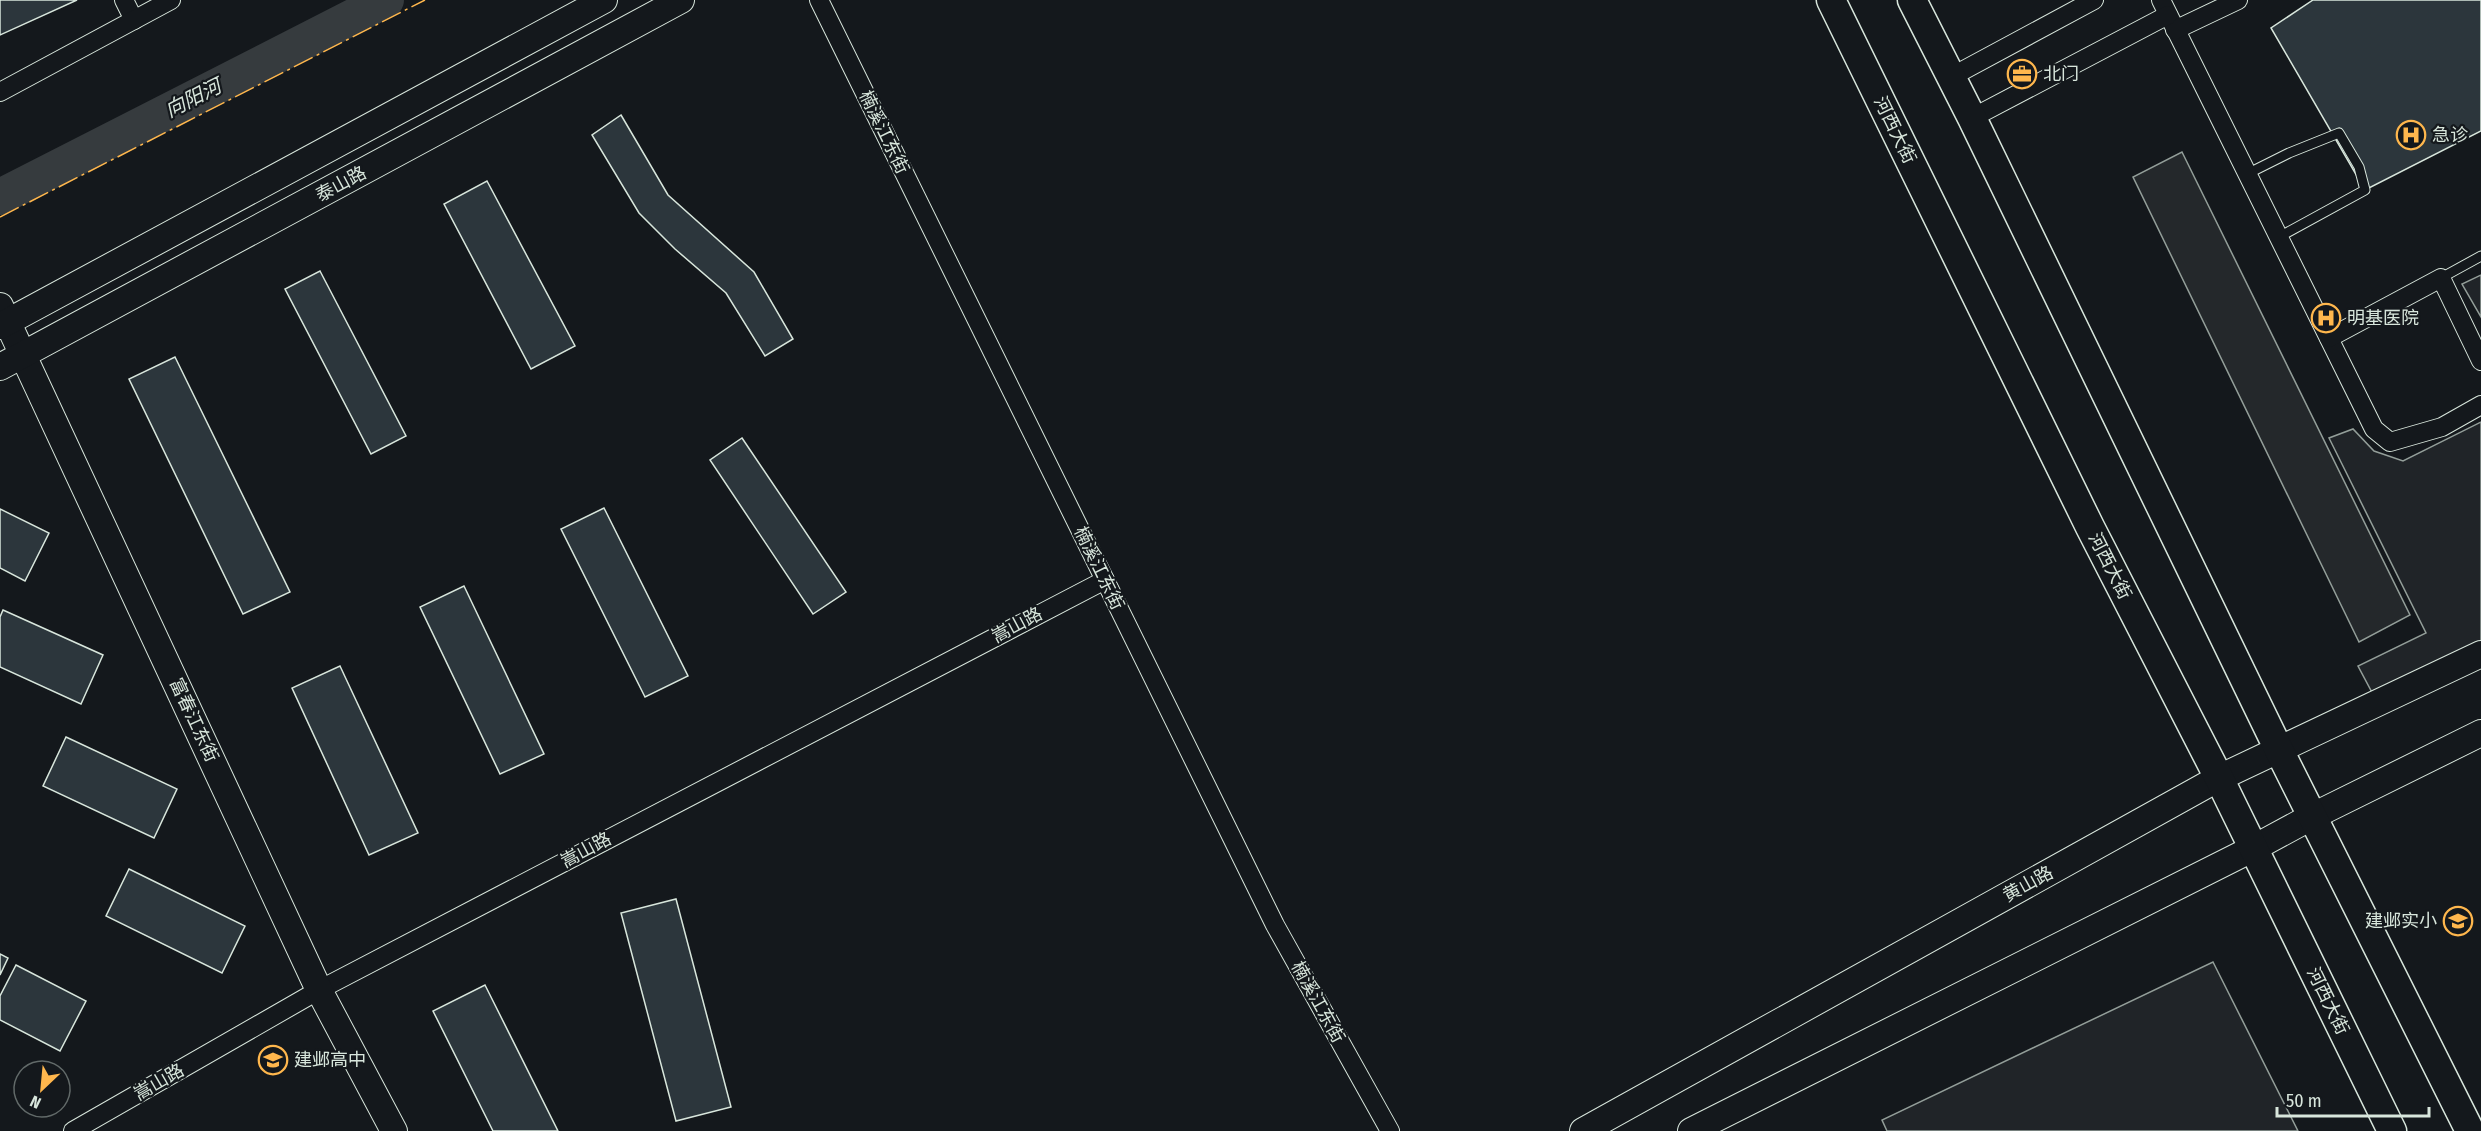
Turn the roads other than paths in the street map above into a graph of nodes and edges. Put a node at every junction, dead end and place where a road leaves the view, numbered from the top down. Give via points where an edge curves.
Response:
1 (124, 0) edge
2 (171, 0) edge
3 (604, 0) edge
4 (681, 0) edge
5 (819, 0) edge
6 (1831, 0) edge
7 (1912, 0) edge
8 (2094, 0) edge
9 (2238, 0) edge
10 (2168, 15) edge
11 (134, 20) junction
12 (1951, 77) junction
13 (0, 92) edge
14 (1972, 118) junction
15 (2247, 174) junction
16 (2279, 237) junction
17 (2481, 256) edge
18 (2441, 278) junction
19 (3, 318) edge
20 (2329, 338) junction
21 (24, 356) junction
22 (2481, 362) edge
23 (0, 367) edge
24 (2481, 405) edge
25 (1105, 580) junction
26 (2481, 654) edge
27 (2481, 733) edge
28 (2279, 750) junction
29 (2219, 778) junction
30 (2313, 816) junction
31 (2252, 849) junction
32 (319, 990) junction
33 (73, 1131) edge
34 (394, 1131) edge
35 (1390, 1131) edge
36 (1583, 1131) edge
37 (1691, 1131) edge
38 (2392, 1131) edge
39 (2470, 1131) edge

1 - 11 street
2 - 11 street
3 - 19 street, 泰山路
4 - 21 street, 泰山路
5 - 25 street, 楠溪江东街
6 - 29 main road, 河西大街 via 2090,527
7 - 12 main road
8 - 12 street
9 - 10 street
10 - 14 street
10 - 15 street
11 - 13 street
12 - 14 main road
14 - 28 main road
15 - 16 street
15 - 16 lane via 2339,133 2359,167 2365,190
16 - 20 street
17 - 18 lane
18 - 20 street
18 - 22 street
19 - 21 street, 富春江东街
20 - 24 street via 2374,429 2390,442 2442,427
21 - 23 street, 泰山路
21 - 32 street, 富春江东街
25 - 32 street, 嵩山路
25 - 35 street, 楠溪江东街 via 1275,925
26 - 28 street, 黄山路
27 - 30 street
28 - 29 street, 黄山路
28 - 30 main road
29 - 31 main road, 河西大街
29 - 36 street, 黄山路
30 - 31 street
30 - 39 main road
31 - 37 street
31 - 38 main road, 河西大街
32 - 33 street, 嵩山路
32 - 34 street, 富春江东街

